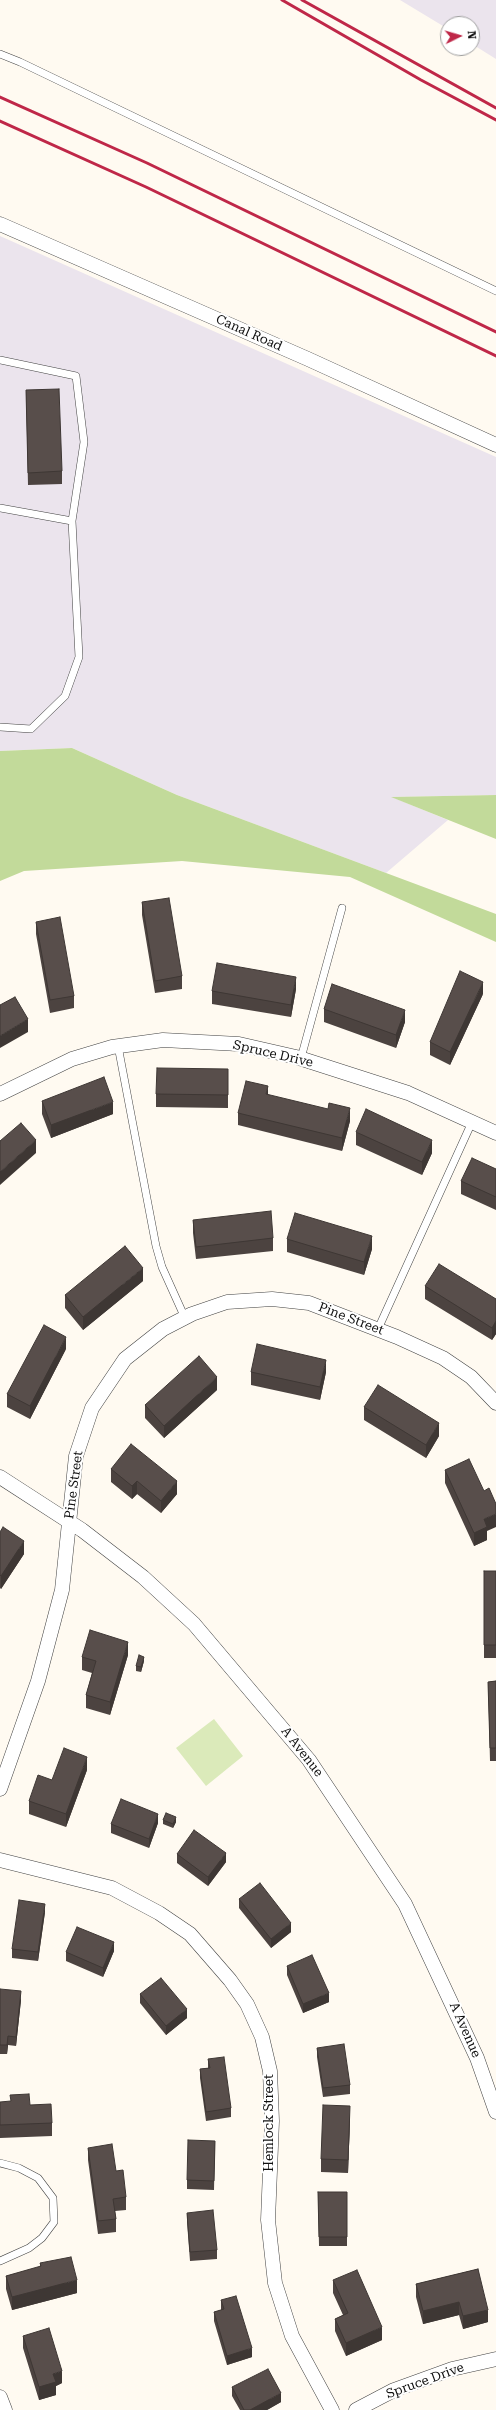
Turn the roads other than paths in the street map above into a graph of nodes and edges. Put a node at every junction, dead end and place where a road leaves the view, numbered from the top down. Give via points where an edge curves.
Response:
1 (0, 54) edge
2 (0, 224) edge
3 (496, 291) edge
4 (0, 360) edge
5 (496, 445) edge
6 (0, 508) edge
7 (72, 521) junction
8 (0, 727) edge
9 (342, 908) dead end
10 (118, 1046) junction
11 (301, 1058) junction
12 (0, 1094) edge
13 (472, 1122) junction
14 (496, 1133) edge
15 (184, 1318) junction
16 (378, 1329) junction
17 (496, 1403) edge
18 (0, 1476) edge
19 (69, 1521) junction
20 (0, 1789) edge
21 (0, 1860) edge
22 (496, 2112) edge
23 (0, 2163) edge
24 (0, 2261) edge
25 (496, 2359) edge
26 (0, 2397) edge
27 (5, 2410) edge
28 (332, 2410) edge
29 (356, 2410) edge

1 - 3 lane
2 - 5 street, Canal Road via 308,359
4 - 7 lane via 76,376 84,442
6 - 7 lane
7 - 8 lane via 79,657 77,664 65,696 31,728
9 - 11 lane
10 - 11 street, Spruce Drive via 163,1040 239,1044
10 - 12 street, Spruce Drive via 72,1058
10 - 15 lane via 156,1246 162,1267
11 - 13 street, Spruce Drive via 408,1093
13 - 14 street, Spruce Drive
13 - 16 lane
15 - 16 street, Pine Street via 227,1302 272,1299 309,1303
15 - 19 street, Pine Street via 163,1329 124,1359 92,1408 76,1456
16 - 17 street, Pine Street via 443,1358 471,1377
18 - 19 street, A Avenue
19 - 20 street, Pine Street via 62,1590 38,1681
19 - 22 street, A Avenue via 143,1577 194,1624 309,1760 404,1904 477,2058
21 - 28 street, Hemlock Street via 112,1888 159,1913 190,1934 247,2004 262,2037 270,2071 272,2121 268,2220 275,2283 292,2336
23 - 24 lane via 19,2168 38,2178 53,2198 54,2222 42,2238 30,2248
25 - 29 street, Spruce Drive via 452,2369 394,2390
26 - 27 street

